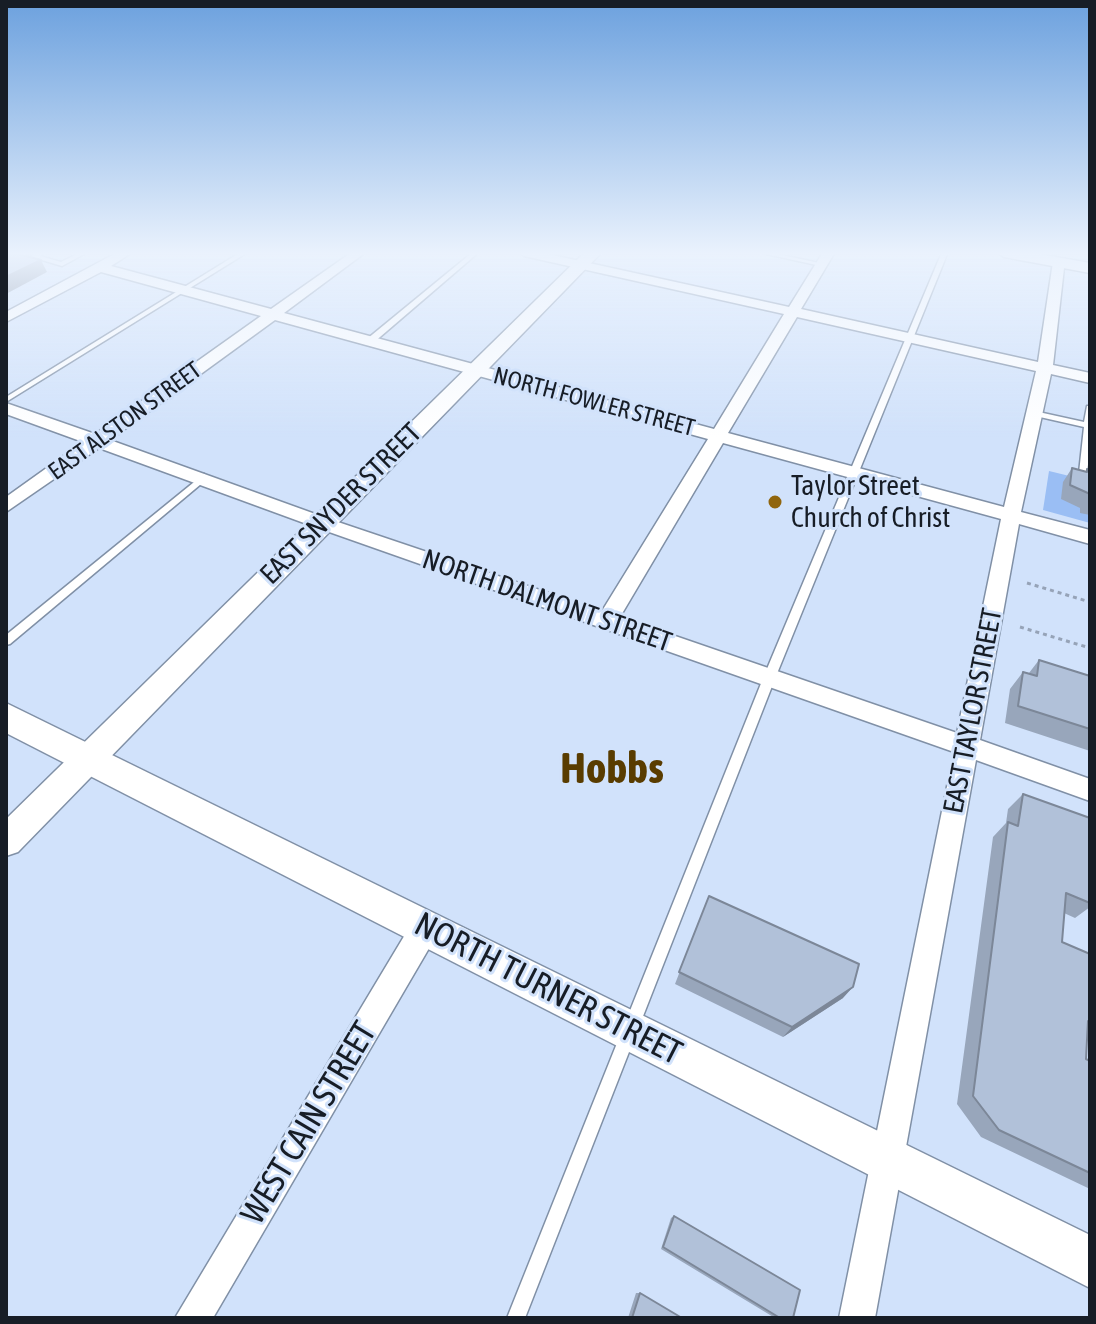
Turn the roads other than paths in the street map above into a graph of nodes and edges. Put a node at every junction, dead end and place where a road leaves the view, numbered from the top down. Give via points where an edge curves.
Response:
1 (145, 314) edge
2 (268, 314) edge
3 (402, 314) edge
4 (531, 314) edge
5 (792, 314) edge
6 (806, 314) edge
7 (919, 314) edge
8 (1053, 314) edge
9 (272, 315) junction
10 (909, 337) junction
11 (370, 341) junction
12 (1045, 367) junction
13 (474, 370) junction
14 (1090, 378) edge
15 (6, 400) edge
16 (6, 408) edge
17 (1090, 408) edge
18 (1034, 413) junction
19 (1088, 425) edge
20 (719, 436) junction
21 (97, 441) junction
22 (854, 472) junction
23 (1083, 473) edge
24 (204, 477) junction
25 (6, 506) edge
26 (1011, 515) junction
27 (322, 523) junction
28 (1090, 537) edge
29 (606, 622) junction
30 (6, 641) edge
31 (770, 676) junction
32 (6, 717) edge
33 (967, 746) junction
34 (88, 758) junction
35 (1090, 790) edge
36 (6, 841) edge
37 (425, 928) junction
38 (631, 1031) junction
39 (888, 1160) junction
40 (1090, 1262) edge
41 (193, 1318) edge
42 (516, 1318) edge
43 (857, 1318) edge

1 - 15 lane
2 - 9 street, NORTH FOWLER STREET
3 - 11 lane
4 - 13 street, EAST SNYDER STREET
5 - 20 street
6 - 10 street
7 - 10 lane
8 - 12 street, EAST TAYLOR STREET
9 - 11 street, NORTH FOWLER STREET
9 - 21 street, EAST ALSTON STREET
10 - 12 street
10 - 22 lane
11 - 13 street, NORTH FOWLER STREET
12 - 14 street
12 - 18 street, EAST TAYLOR STREET
13 - 20 street, NORTH FOWLER STREET
13 - 27 street, EAST SNYDER STREET
16 - 21 street, NORTH DALMONT STREET
17 - 19 lane
18 - 19 lane
18 - 26 street, EAST TAYLOR STREET
19 - 23 lane
20 - 22 street, NORTH FOWLER STREET
20 - 29 street
21 - 24 street, NORTH DALMONT STREET
21 - 25 street, EAST ALSTON STREET
22 - 26 street, NORTH FOWLER STREET
22 - 31 lane
24 - 27 street, NORTH DALMONT STREET
24 - 30 lane
26 - 28 street, NORTH FOWLER STREET
26 - 33 street, EAST TAYLOR STREET
27 - 29 street, NORTH DALMONT STREET
27 - 34 street, EAST SNYDER STREET
29 - 31 street, NORTH DALMONT STREET
31 - 33 street, NORTH DALMONT STREET
31 - 38 lane
32 - 34 main road, NORTH TURNER STREET
33 - 35 street, NORTH DALMONT STREET
33 - 39 street, EAST TAYLOR STREET
34 - 36 street, EAST SNYDER STREET
34 - 37 main road, NORTH TURNER STREET
37 - 38 main road, NORTH TURNER STREET
37 - 41 street, WEST CAIN STREET
38 - 39 main road, NORTH TURNER STREET
38 - 42 lane
39 - 40 main road, NORTH TURNER STREET
39 - 43 street, EAST TAYLOR STREET

